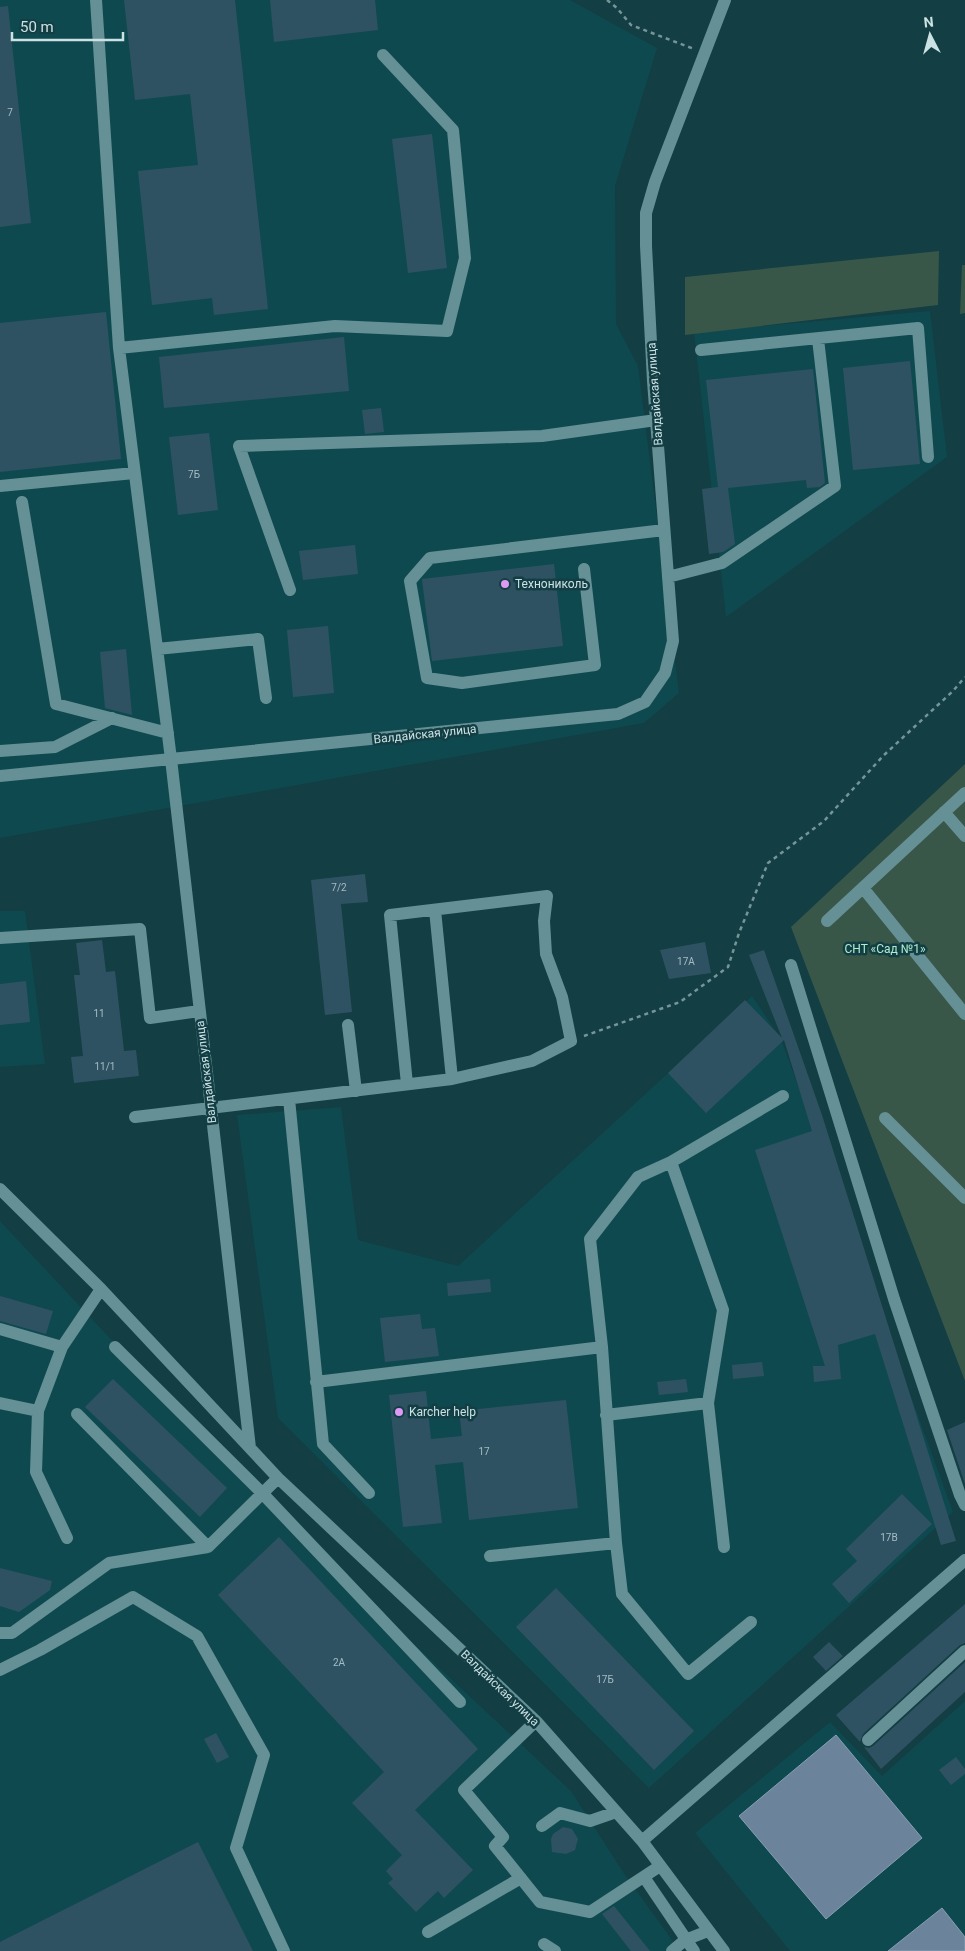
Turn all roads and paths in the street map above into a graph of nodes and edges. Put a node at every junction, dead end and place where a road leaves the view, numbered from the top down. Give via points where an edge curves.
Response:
1 (96, 0) edge
2 (607, 0) edge
3 (725, 0) edge
4 (704, 54) junction
5 (383, 55) dead end
6 (818, 339) junction
7 (119, 348) junction
8 (702, 350) dead end
9 (656, 420) junction
10 (928, 457) dead end
11 (134, 473) junction
12 (0, 486) edge
13 (22, 502) dead end
14 (664, 530) junction
15 (584, 569) dead end
16 (668, 577) junction
17 (290, 590) dead end
18 (157, 649) junction
19 (965, 677) edge
20 (266, 698) dead end
21 (112, 718) junction
22 (168, 733) junction
23 (0, 751) edge
24 (171, 759) junction
25 (0, 776) edge
26 (965, 793) edge
27 (944, 812) junction
28 (965, 836) edge
29 (863, 888) junction
30 (436, 910) junction
31 (828, 921) dead end
32 (0, 938) edge
33 (791, 965) dead end
34 (199, 1011) junction
35 (965, 1014) edge
36 (348, 1025) dead end
37 (571, 1041) junction
38 (452, 1079) junction
39 (407, 1084) junction
40 (356, 1090) junction
41 (782, 1096) dead end
42 (289, 1099) junction
43 (211, 1108) junction
44 (134, 1117) dead end
45 (885, 1118) dead end
46 (671, 1162) junction
47 (0, 1189) edge
48 (965, 1198) edge
49 (101, 1289) junction
50 (0, 1329) edge
51 (115, 1347) dead end
52 (602, 1347) junction
53 (62, 1348) junction
54 (316, 1382) junction
55 (0, 1402) edge
56 (708, 1403) junction
57 (38, 1411) junction
58 (77, 1414) dead end
59 (606, 1415) junction
60 (250, 1448) junction
61 (278, 1478) junction
62 (369, 1493) dead end
63 (263, 1494) junction
64 (965, 1504) edge
65 (67, 1538) dead end
66 (616, 1543) junction
67 (208, 1547) junction
68 (724, 1547) dead end
69 (490, 1556) dead end
70 (964, 1563) edge
71 (751, 1622) dead end
72 (6, 1633) edge
73 (0, 1643) edge
74 (965, 1651) edge
75 (0, 1670) edge
76 (460, 1702) dead end
77 (536, 1721) junction
78 (868, 1740) dead end
79 (616, 1812) junction
80 (542, 1826) dead end
81 (642, 1841) junction
82 (660, 1866) junction
83 (644, 1877) junction
84 (521, 1878) junction
85 (708, 1931) junction
86 (428, 1932) dead end
87 (685, 1940) junction
88 (284, 1951) edge
89 (672, 1951) edge
90 (694, 1951) edge
91 (724, 1951) edge

1 - 7 street
2 - 4 path via 631,25
3 - 4 street, Валдайская улица
4 - 9 street, Валдайская улица via 646,213
5 - 7 street via 453,130 465,258 447,331 336,326
6 - 8 street
6 - 10 street via 918,328
6 - 16 street via 835,486 722,563
7 - 11 street
9 - 14 street, Валдайская улица
9 - 17 street via 542,436 239,446
11 - 12 street
11 - 18 street
13 - 21 street via 56,704
14 - 15 street via 430,558 410,581 427,678 462,683 595,665
14 - 16 street, Валдайская улица
16 - 24 street, Валдайская улица via 673,640 665,673 645,702 618,714
18 - 20 street via 258,639
18 - 22 street
19 - 37 path via 883,756 824,821 768,863 728,967 680,1002
21 - 22 street
21 - 23 street via 55,746
22 - 24 street
24 - 25 street
24 - 34 street, Валдайская улица
26 - 27 street
27 - 28 street
27 - 29 street
29 - 31 street
29 - 35 street
30 - 37 street via 547,896 544,921 546,954 562,997
30 - 38 street
30 - 39 street via 390,915
32 - 34 street via 140,929 150,1018
33 - 64 street via 894,1299
34 - 43 street, Валдайская улица
36 - 40 street
37 - 38 street via 532,1061
38 - 39 street
39 - 40 street
40 - 42 street
41 - 46 street
42 - 43 street
42 - 54 street
43 - 44 street
43 - 60 street, Валдайская улица
45 - 48 street
46 - 52 street via 638,1177 590,1239
46 - 56 street via 723,1310
47 - 49 street, Валдайская улица
49 - 53 street
49 - 60 street, Валдайская улица
50 - 53 street
51 - 63 street
52 - 54 street
52 - 59 street
53 - 57 street
54 - 62 street via 322,1444
55 - 57 street
56 - 59 street
56 - 68 street
57 - 65 street via 36,1472
58 - 67 street
59 - 66 street
60 - 61 street, Валдайская улица
61 - 63 street
61 - 77 street, Валдайская улица
63 - 67 street
63 - 76 street
66 - 69 street
66 - 71 street via 622,1594 688,1674
67 - 72 street via 109,1563
70 - 81 street
72 - 73 street
74 - 78 street
75 - 88 street via 133,1597 197,1636 264,1755 236,1848
77 - 79 street, Валдайская улица
77 - 84 street via 464,1790 502,1837 495,1846
79 - 80 street via 590,1821 560,1813
79 - 81 street, Валдайская улица
81 - 82 street, Валдайская улица
82 - 83 street
82 - 85 street, Валдайская улица
83 - 84 street via 590,1912 540,1902
83 - 87 street
84 - 86 street
85 - 87 street
85 - 91 street, Валдайская улица
87 - 89 street
87 - 90 street

